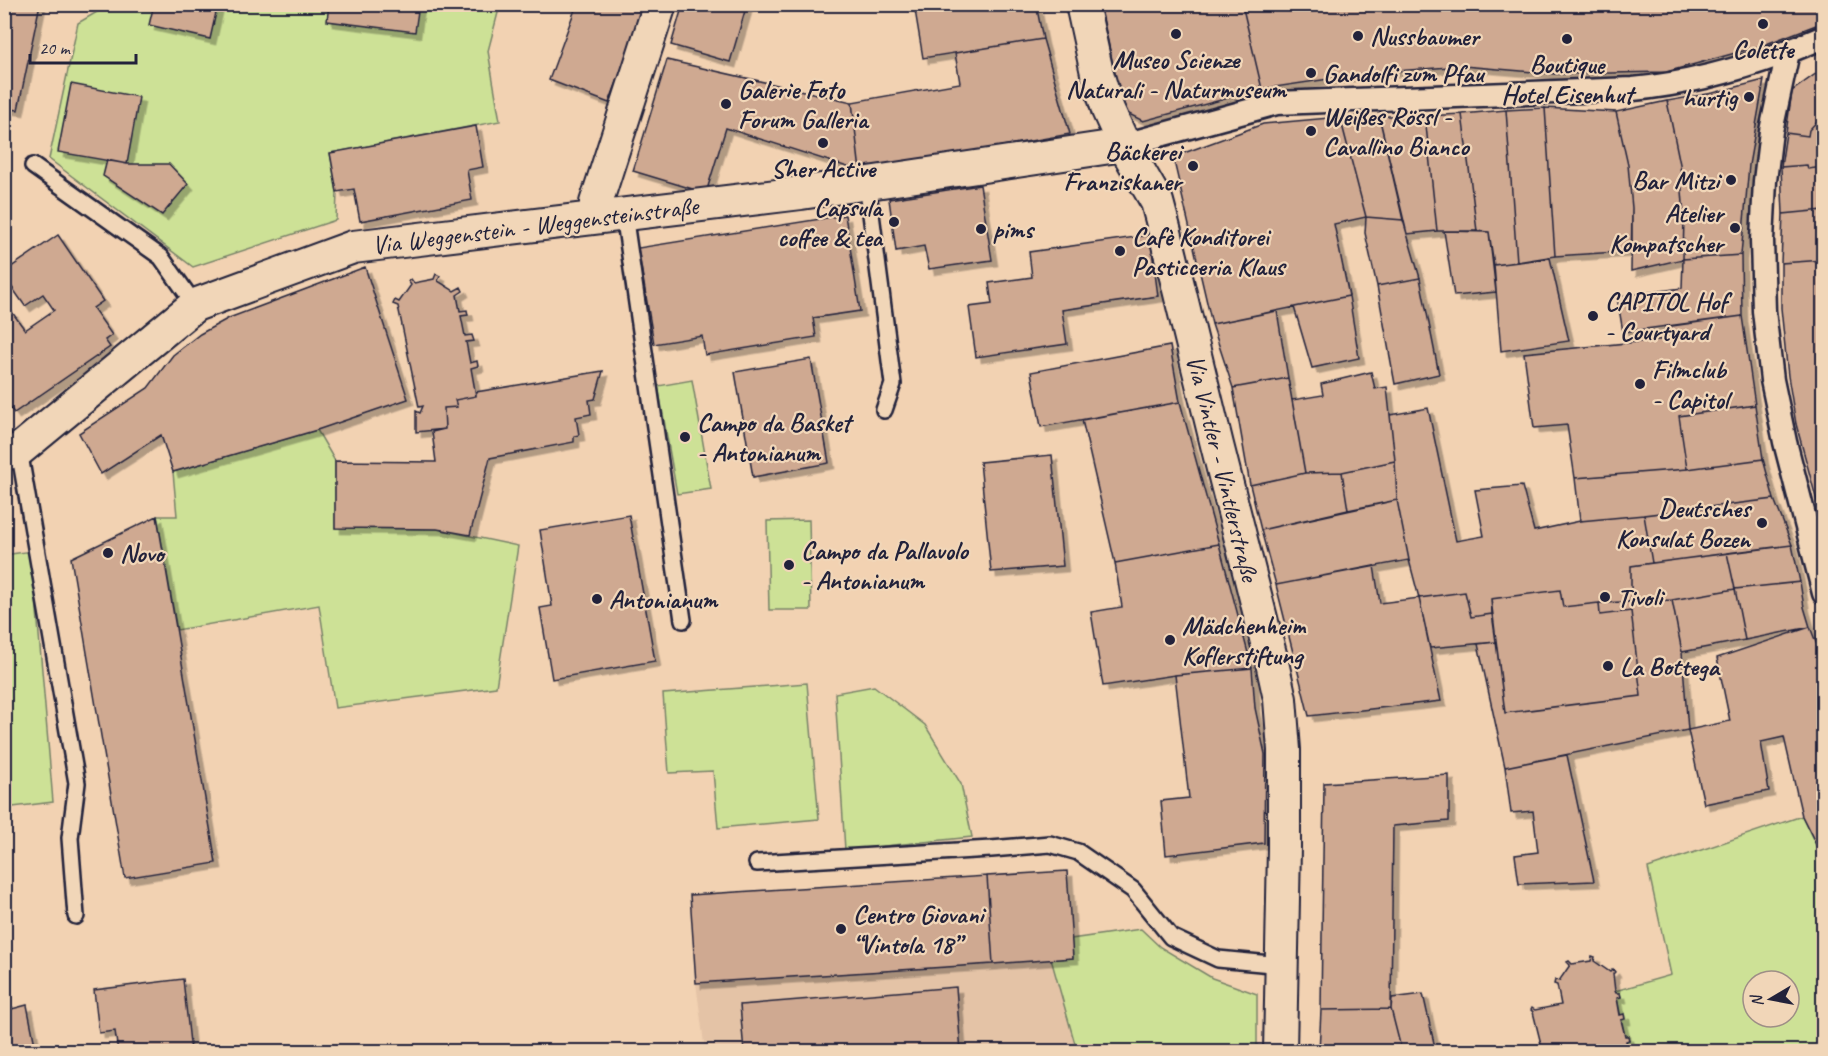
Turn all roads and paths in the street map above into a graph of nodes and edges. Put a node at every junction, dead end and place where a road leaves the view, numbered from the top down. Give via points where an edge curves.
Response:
1 (660, 4) edge
2 (1082, 4) edge
3 (1824, 36) edge
4 (1788, 52) junction
5 (1124, 146) junction
6 (33, 166) dead end
7 (867, 183) junction
8 (611, 216) junction
9 (195, 305) junction
10 (884, 410) dead end
11 (12, 452) edge
12 (1824, 593) edge
13 (683, 620) dead end
14 (757, 864) dead end
15 (76, 916) dead end
16 (1281, 964) junction
17 (1280, 1052) edge

1 - 8 street via 596,203
2 - 5 street, Via Vintler - Vintlerstraße via 1108,110
3 - 4 street
4 - 5 street via 1668,86 1277,103
4 - 12 street via 1765,181 1764,311 1785,442
5 - 7 street, Via Weggenstein - Weggensteinstraße
5 - 16 street, Via Vintler - Vintlerstraße via 1157,202 1166,232 1280,699 1284,750
6 - 9 lane via 161,257
7 - 8 street, Via Weggenstein - Weggensteinstraße
7 - 10 lane via 893,384
8 - 9 street, Via Weggenstein - Weggensteinstraße via 353,247
8 - 13 lane
9 - 11 street, Via Weggenstein - Weggensteinstraße
11 - 15 lane via 77,783 70,838
14 - 16 lane via 1050,844 1078,852 1133,890 1171,937 1218,959
16 - 17 street, Via Vintler - Vintlerstraße

